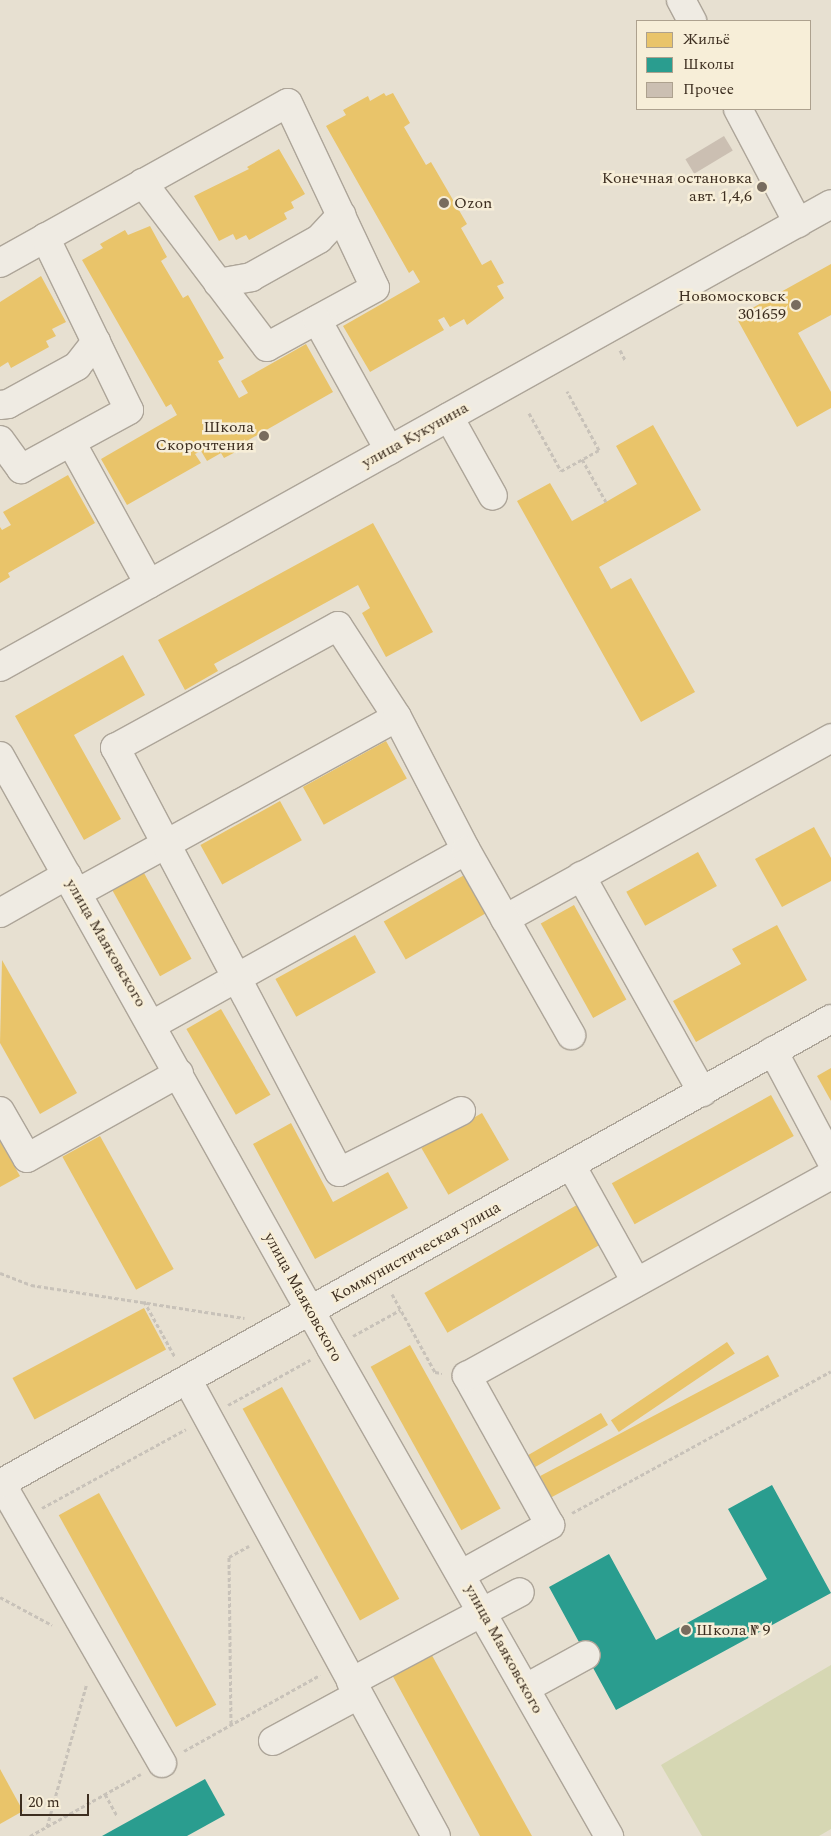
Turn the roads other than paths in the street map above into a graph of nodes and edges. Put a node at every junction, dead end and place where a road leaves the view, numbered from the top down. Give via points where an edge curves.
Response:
1 (681, 0) edge
2 (691, 20) edge
3 (739, 110) edge
4 (143, 183) junction
5 (831, 204) edge
6 (341, 215) junction
7 (798, 223) junction
8 (45, 237) junction
9 (0, 262) edge
10 (218, 282) junction
11 (317, 320) junction
12 (96, 342) junction
13 (0, 405) edge
14 (449, 416) junction
15 (0, 440) edge
16 (71, 442) junction
17 (389, 450) junction
18 (493, 496) dead end
19 (149, 584) junction
20 (0, 667) edge
21 (397, 717) junction
22 (831, 738) edge
23 (0, 756) edge
24 (166, 844) junction
25 (466, 850) junction
26 (582, 876) junction
27 (72, 884) junction
28 (0, 913) edge
29 (505, 919) junction
30 (236, 978) junction
31 (831, 1019) edge
32 (152, 1025) junction
33 (571, 1035) dead end
34 (773, 1052) junction
35 (179, 1073) junction
36 (702, 1092) junction
37 (0, 1111) edge
38 (461, 1111) dead end
39 (831, 1160) edge
40 (571, 1165) junction
41 (831, 1175) edge
42 (636, 1282) junction
43 (310, 1312) junction
44 (188, 1381) junction
45 (1, 1484) edge
46 (462, 1574) junction
47 (520, 1592) dead end
48 (483, 1612) junction
49 (586, 1655) dead end
50 (526, 1688) junction
51 (355, 1689) junction
52 (273, 1741) dead end
53 (162, 1763) dead end
54 (436, 1836) edge
55 (609, 1836) edge

1 - 2 street
3 - 7 street
4 - 6 street via 288,103
4 - 8 street
4 - 10 street
5 - 7 street, улица Кукунина
6 - 10 street via 319,239 251,277
6 - 11 street via 375,288
7 - 14 street, улица Кукунина
8 - 9 street
8 - 12 street
10 - 11 street via 267,347
11 - 17 street
12 - 13 street via 77,366 8,404
12 - 16 street via 129,410
14 - 17 street, улица Кукунина
14 - 18 street
15 - 16 street via 21,469
16 - 19 street
17 - 19 street, улица Кукунина
19 - 20 street, улица Кукунина
21 - 24 street
21 - 24 street via 338,626 115,748
21 - 25 street
22 - 26 street
23 - 27 street, улица Маяковского
24 - 27 street
24 - 30 street
25 - 29 street
25 - 30 street
26 - 29 street
26 - 36 street
27 - 28 street
27 - 32 street, улица Маяковского
29 - 33 street
30 - 32 street
30 - 38 street via 339,1172
31 - 34 street, Коммунистическая улица
32 - 35 street, улица Маяковского
34 - 36 street, Коммунистическая улица
34 - 39 street
35 - 37 street via 27,1158
35 - 43 street, улица Маяковского
36 - 40 street, Коммунистическая улица
40 - 42 street
40 - 43 street, Коммунистическая улица
41 - 42 street
42 - 46 street via 467,1376 550,1525
43 - 44 street, Коммунистическая улица
43 - 46 street, улица Маяковского
44 - 45 street, Коммунистическая улица
44 - 51 street
45 - 53 street
46 - 48 street, улица Маяковского
47 - 48 street
48 - 50 street, улица Маяковского
48 - 51 street
49 - 50 street
50 - 55 street, улица Маяковского
51 - 52 street
51 - 54 street

